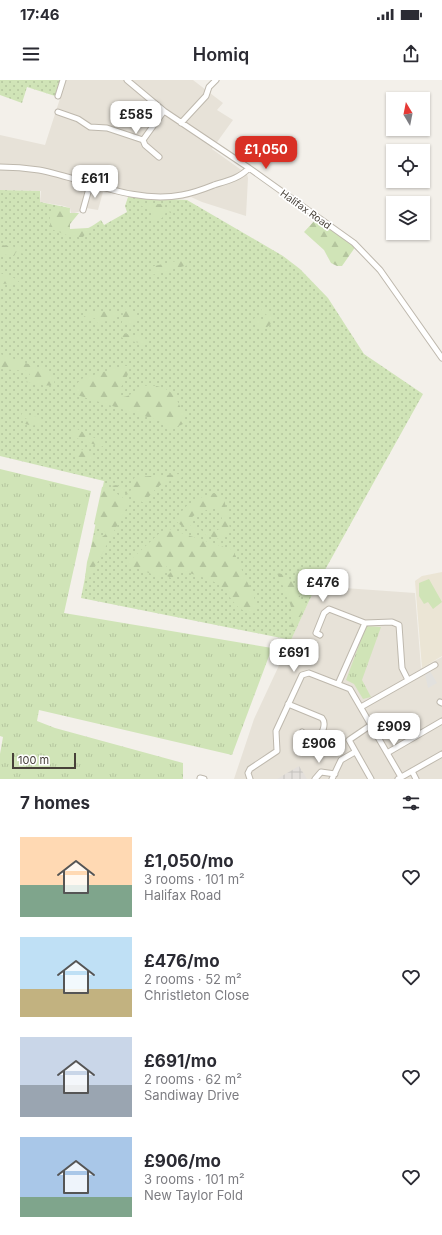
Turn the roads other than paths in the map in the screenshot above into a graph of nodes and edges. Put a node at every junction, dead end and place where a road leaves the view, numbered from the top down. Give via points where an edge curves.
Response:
1 (63, 80) edge
2 (127, 80) edge
3 (216, 80) edge
4 (58, 96) dead end
5 (164, 111) junction
6 (58, 112) dead end
7 (181, 123) junction
8 (144, 140) junction
9 (159, 157) dead end
10 (0, 167) edge
11 (249, 168) junction
12 (90, 185) junction
13 (84, 210) dead end
14 (442, 358) edge
15 (365, 623) junction
16 (316, 633) dead end
17 (435, 665) dead end
18 (408, 680) junction
19 (338, 684) junction
20 (288, 704) junction
21 (361, 707) junction
22 (442, 721) edge
23 (371, 725) junction
24 (302, 732) dead end
25 (355, 752) junction
26 (387, 752) junction
27 (442, 754) edge
28 (412, 771) junction
29 (335, 774) junction
30 (314, 778) edge
31 (399, 778) edge
32 (250, 779) edge
33 (332, 779) edge
34 (371, 779) edge
35 (416, 779) edge

1 - 4 street
2 - 5 street, Halifax Road
3 - 7 street via 206,96
5 - 7 street, Halifax Road
5 - 8 street
6 - 8 street via 78,119 90,127 107,128
7 - 11 street, Halifax Road
8 - 9 street via 145,145
10 - 12 street via 40,170
11 - 12 street via 233,179 182,195 136,194
11 - 14 street, Halifax Road via 350,240 368,256
12 - 13 street
15 - 16 street via 329,609 324,613
15 - 18 street via 392,622 399,625 402,668
15 - 19 street
17 - 18 street
18 - 21 street
19 - 20 street via 308,673 304,674
19 - 21 street via 350,689
20 - 24 street via 324,720 317,740 310,742
20 - 32 street via 275,734 277,750 249,771
21 - 23 street
22 - 26 street
23 - 25 street via 350,738
23 - 26 street
25 - 29 street via 341,760
25 - 34 street
26 - 31 street
27 - 28 street
28 - 31 street
28 - 35 street
29 - 30 street via 322,772
29 - 33 street

